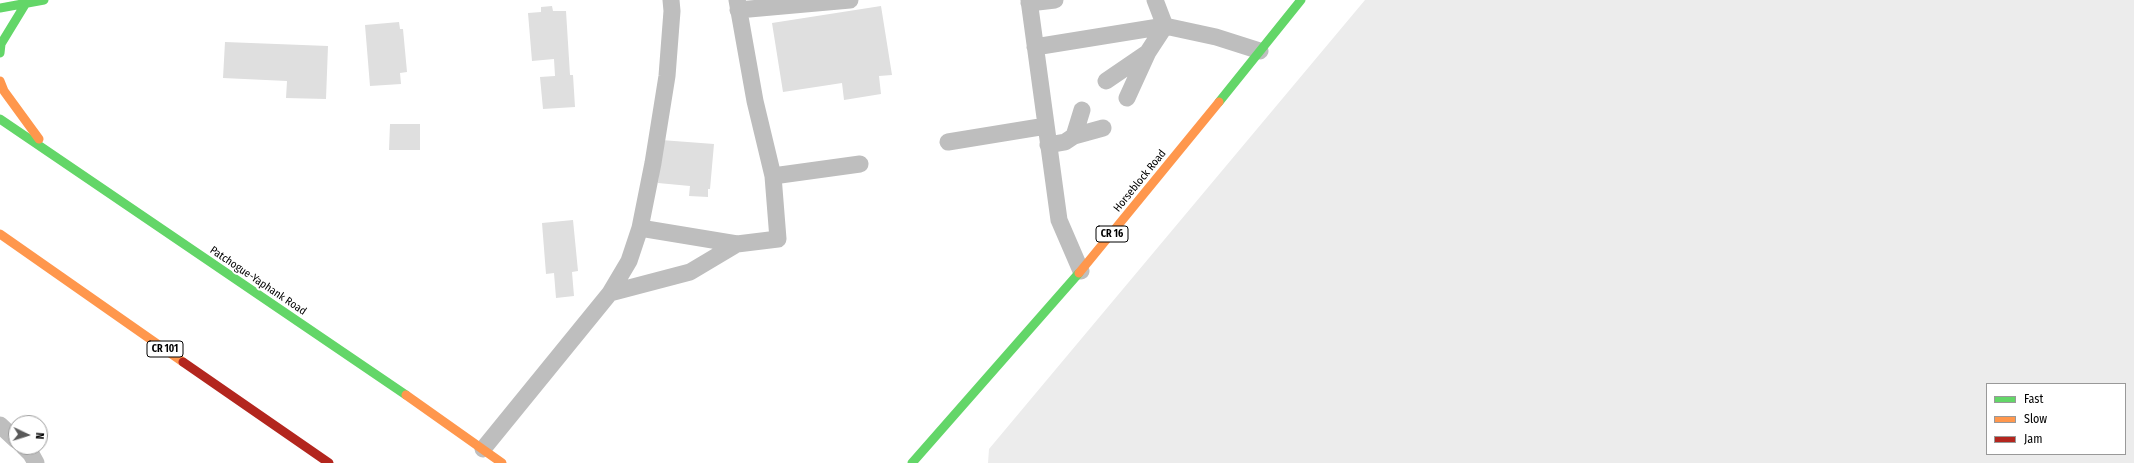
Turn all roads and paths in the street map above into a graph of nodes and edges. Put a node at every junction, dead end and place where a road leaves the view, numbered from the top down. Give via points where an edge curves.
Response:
1 (44, 0) edge
2 (671, 0) edge
3 (850, 0) edge
4 (1055, 0) edge
5 (1155, 0) edge
6 (1301, 0) edge
7 (1029, 1) edge
8 (26, 3) junction
9 (738, 5) edge
10 (0, 8) edge
11 (1165, 26) junction
12 (1035, 47) junction
13 (1260, 51) junction
14 (1148, 52) junction
15 (0, 53) edge
16 (0, 81) edge
17 (1106, 81) dead end
18 (1127, 98) dead end
19 (1082, 110) dead end
20 (0, 119) edge
21 (1046, 126) junction
22 (1103, 128) dead end
23 (1074, 136) junction
24 (948, 142) dead end
25 (1048, 145) junction
26 (49, 153) junction
27 (860, 164) dead end
28 (773, 176) junction
29 (640, 228) junction
30 (0, 234) edge
31 (736, 244) junction
32 (1081, 271) junction
33 (610, 293) junction
34 (0, 425) edge
35 (8, 432) edge
36 (482, 449) junction
37 (329, 463) edge
38 (502, 463) edge
39 (912, 463) edge

1 - 8 main road
2 - 29 lane via 667,76
3 - 9 lane
4 - 7 lane
5 - 11 lane
6 - 13 main road, Horseblock Road / CR 16
7 - 12 lane
8 - 10 main road
8 - 15 main road via 1,44
9 - 28 lane via 755,101
11 - 12 lane
11 - 13 lane
11 - 14 lane
12 - 21 lane
13 - 32 main road, Horseblock Road / CR 16
14 - 17 lane
14 - 18 lane
16 - 26 main road via 4,91
19 - 23 lane
20 - 26 main road, Patchogue-Yaphank Road
21 - 24 lane
21 - 25 lane
22 - 23 lane
23 - 25 lane via 1065,142
25 - 32 lane via 1059,220
26 - 36 main road, Patchogue-Yaphank Road via 442,419
27 - 28 lane
28 - 31 lane via 778,239
29 - 31 lane
29 - 33 lane via 629,261
30 - 37 main road, CR 101
31 - 33 lane via 690,272
32 - 39 main road, Horseblock Road / CR 16
33 - 36 lane
34 - 35 lane
36 - 38 main road, Patchogue-Yaphank Road

